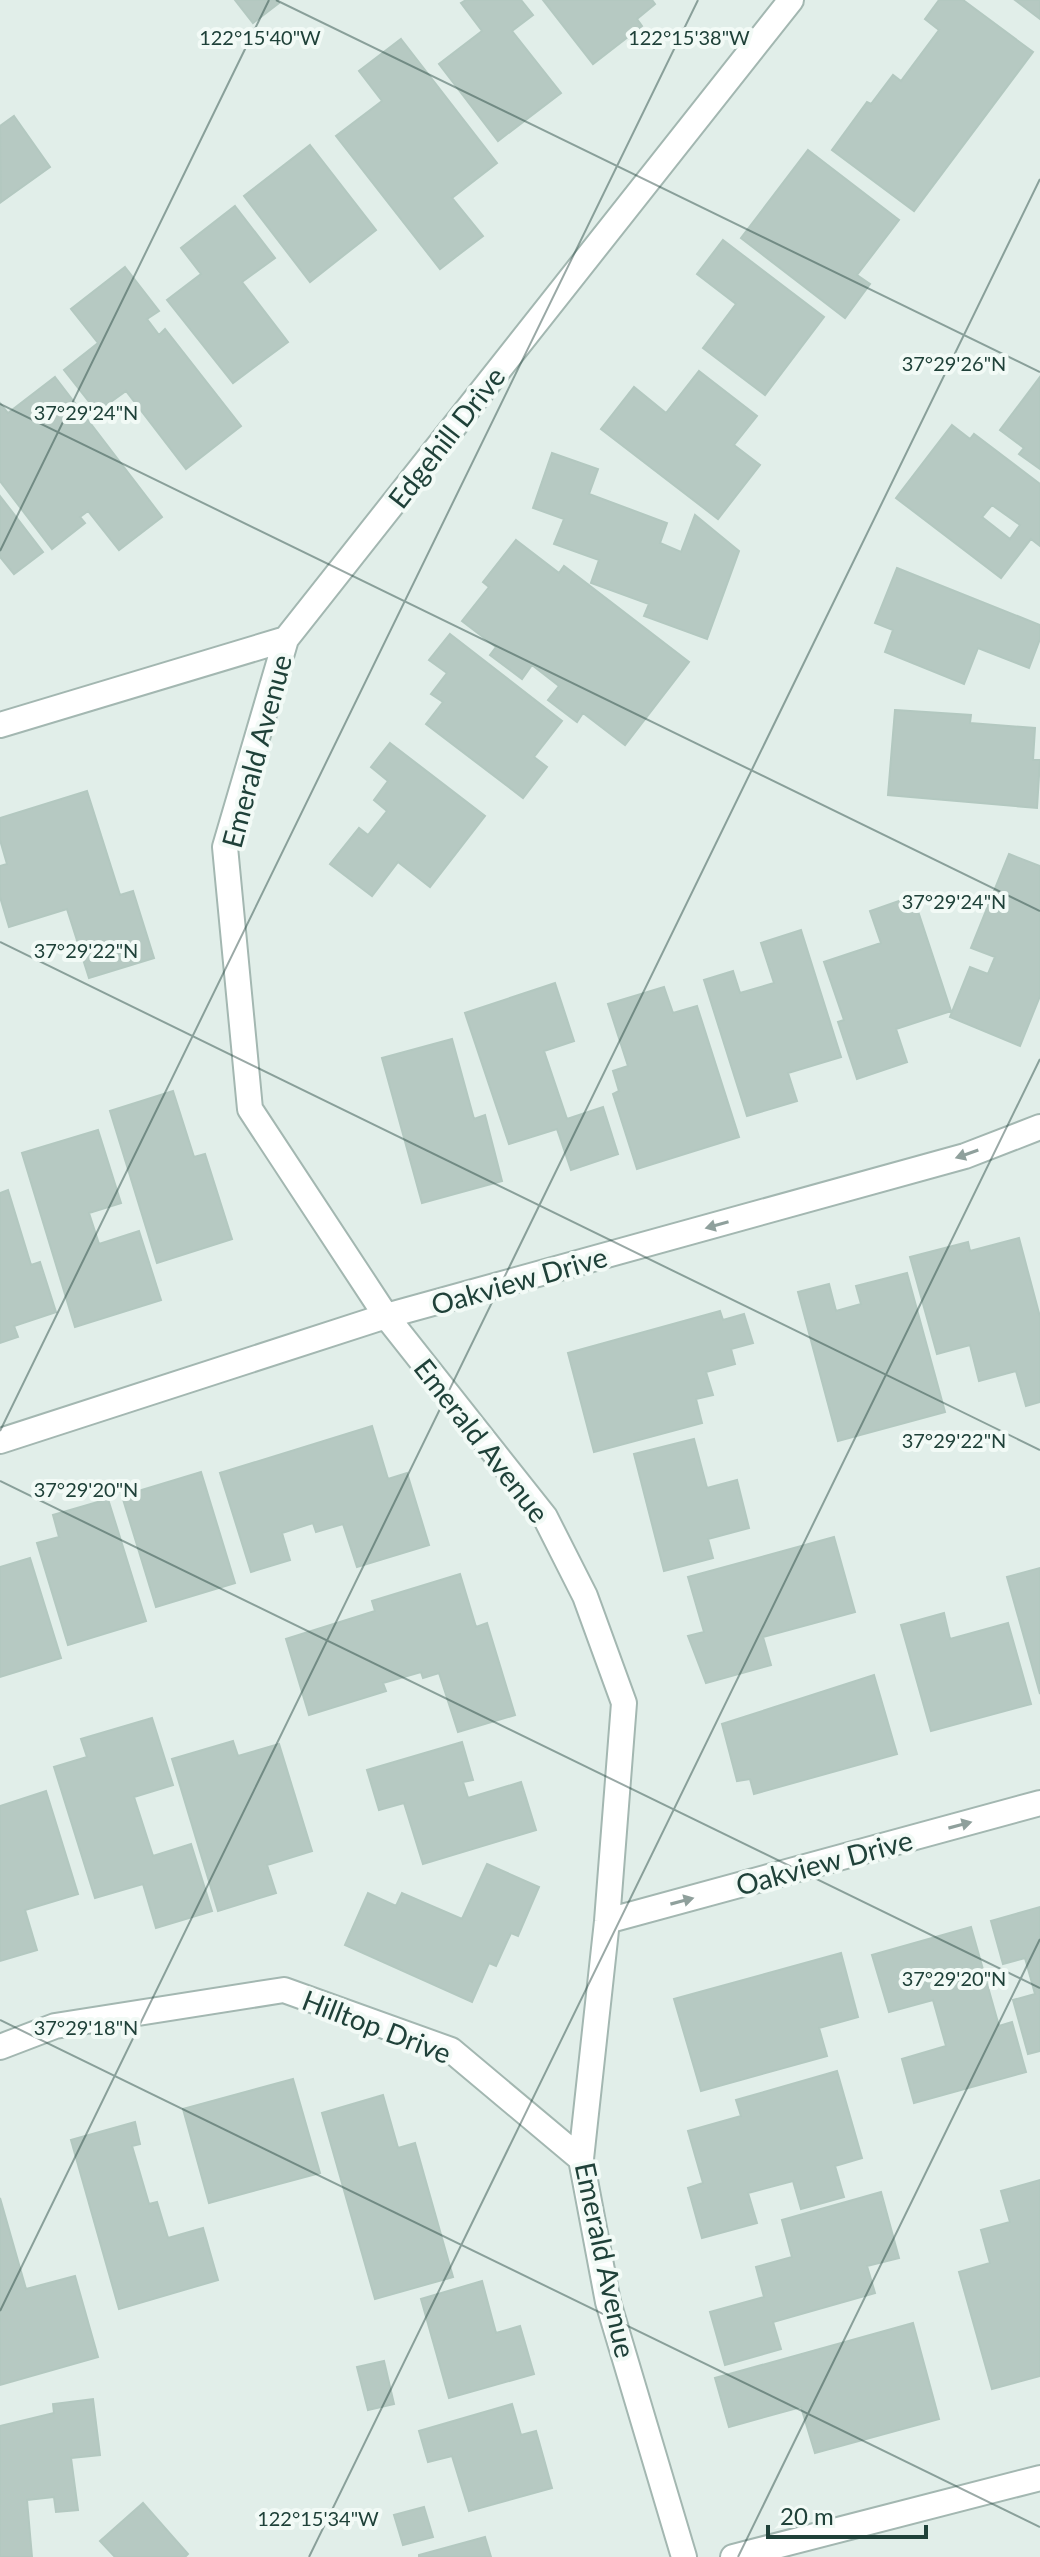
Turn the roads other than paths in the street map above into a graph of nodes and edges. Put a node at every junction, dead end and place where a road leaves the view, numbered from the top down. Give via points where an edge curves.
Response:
1 (791, 0) edge
2 (286, 639) junction
3 (0, 725) edge
4 (1040, 1127) edge
5 (386, 1316) junction
6 (0, 1441) edge
7 (1040, 1803) edge
8 (607, 1921) junction
9 (0, 2047) edge
10 (581, 2159) junction
11 (1040, 2478) edge
12 (684, 2557) edge
13 (733, 2557) edge

1 - 2 street, Edgehill Drive
2 - 3 street
2 - 5 street, Emerald Avenue via 225,847 250,1109
4 -> 5 street, Oakview Drive via 965,1156
5 - 6 street, Oakview Drive
5 - 8 street, Emerald Avenue via 545,1517 585,1596 624,1703
8 -> 7 street, Oakview Drive
8 - 10 street, Emerald Avenue
9 - 10 street, Hilltop Drive via 55,2026 284,1990 451,2050
10 - 12 street, Emerald Avenue via 608,2302
11 - 13 street

